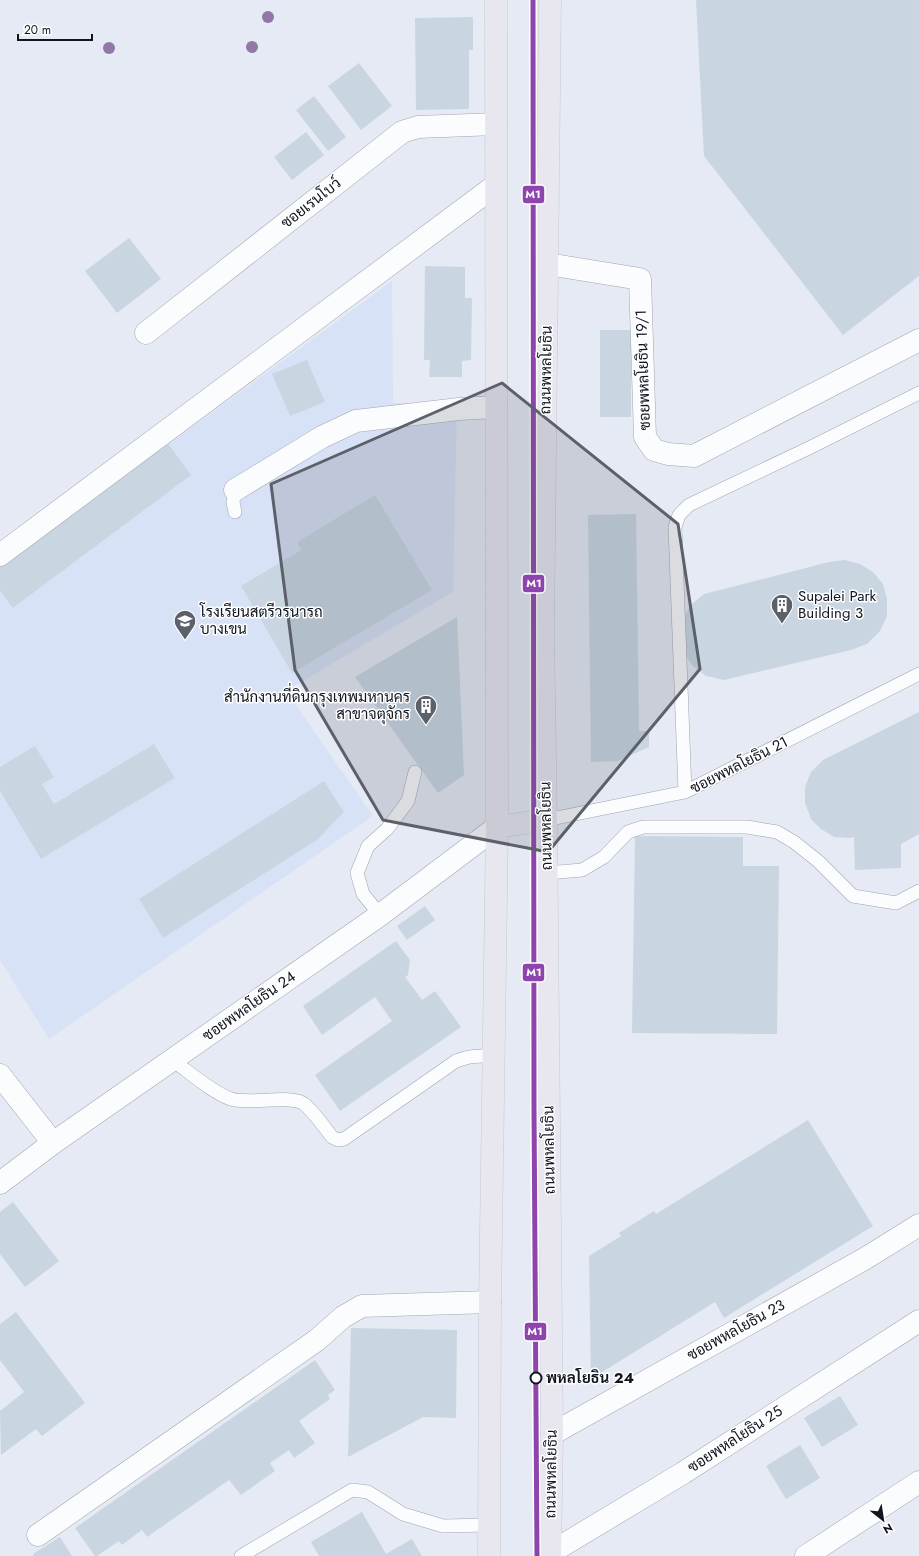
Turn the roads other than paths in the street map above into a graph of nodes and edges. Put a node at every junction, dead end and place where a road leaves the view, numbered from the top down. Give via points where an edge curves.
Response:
1 (496, 0) edge
2 (550, 0) edge
3 (496, 124) junction
4 (496, 185) junction
5 (547, 264) junction
6 (146, 333) dead end
7 (919, 340) edge
8 (919, 393) edge
9 (496, 407) junction
10 (235, 490) joint
11 (235, 512) dead end
12 (0, 555) edge
13 (919, 674) edge
14 (415, 772) dead end
15 (685, 792) junction
16 (546, 820) junction
17 (497, 827) junction
18 (547, 873) junction
19 (919, 892) edge
20 (380, 915) junction
21 (493, 1055) junction
22 (172, 1060) junction
23 (0, 1075) edge
24 (53, 1143) junction
25 (0, 1183) edge
26 (919, 1225) edge
27 (490, 1302) junction
28 (919, 1321) edge
29 (552, 1434) junction
30 (918, 1485) edge
31 (489, 1525) junction
32 (38, 1535) dead end
33 (550, 1554) edge
34 (241, 1556) edge
35 (489, 1556) edge
36 (806, 1556) edge

1 - 3 main road
2 - 5 main road, ถนนพหลโยธิน
3 - 4 main road
3 - 6 street, ซอยเรนโบว์ via 418,127 402,132
4 - 9 main road
4 - 12 street
5 - 7 street, ซอยพหลโยธิน 19/1 via 640,279 645,437 654,450 668,454 694,456
5 - 16 main road, ถนนพหลโยธิน via 543,633
8 - 15 lane via 689,506 679,515 675,528
9 - 10 street via 356,421 322,437
9 - 17 main road
10 - 11 lane
13 - 15 lane, ซอยพหลโยธิน 21
14 - 20 lane via 408,801 387,829 368,846 357,873 363,894
15 - 16 lane, ซอยพหลโยธิน 21
16 - 17 main road
16 - 18 main road, ถนนพหลโยธิน
17 - 20 street, ซอยพหลโยธิน 24
17 - 21 main road
18 - 19 lane via 582,870 604,857 628,832 643,827 747,827 777,832 794,842 818,861 853,896 896,903
18 - 29 main road, ถนนพหลโยธิน
20 - 22 street, ซอยพหลโยธิน 24
21 - 22 lane via 456,1061 344,1139 338,1140 332,1137 304,1103 294,1100 246,1102 230,1099 204,1084
21 - 27 main road
22 - 24 street, ซอยพหลโยธิน 24
23 - 24 street
24 - 25 street, ซอยพหลโยธิน 24
26 - 29 street, ซอยพหลโยธิน 23 via 866,1258
27 - 31 main road
27 - 32 street via 362,1306
28 - 33 street, ซอยพหลโยธิน 25 via 683,1473
29 - 33 main road, ถนนพหลโยธิน
30 - 36 street
31 - 34 lane via 443,1526 403,1514 368,1492 352,1490
31 - 35 main road

